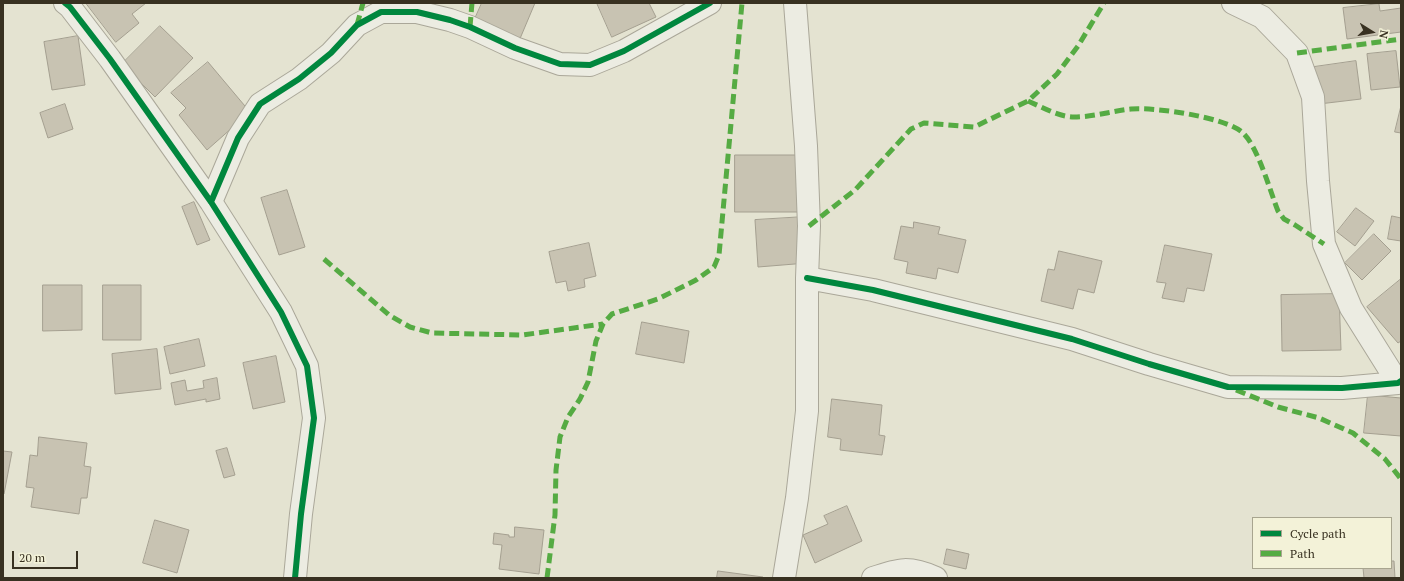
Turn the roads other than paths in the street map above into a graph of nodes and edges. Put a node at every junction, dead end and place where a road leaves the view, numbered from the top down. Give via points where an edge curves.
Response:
1 (65, 3) edge
2 (710, 3) edge
3 (795, 3) edge
4 (1234, 3) edge
5 (211, 202) junction
6 (807, 278) junction
7 (1399, 382) edge
8 (295, 578) edge
9 (784, 578) edge
10 (873, 578) edge
11 (936, 578) edge

1 - 5 street via 110,58
2 - 5 street via 624,51 590,65 560,64 450,20 417,12 381,12 356,26 331,53 260,104 238,138
3 - 6 street via 806,146 809,226
4 - 7 street via 1262,17 1297,53 1313,97 1324,244 1351,308
5 - 8 street via 281,312 307,366 314,418
6 - 7 street via 873,290 1072,339 1228,387 1342,388
6 - 9 street via 807,411 798,498
10 - 11 street via 894,570 913,570

